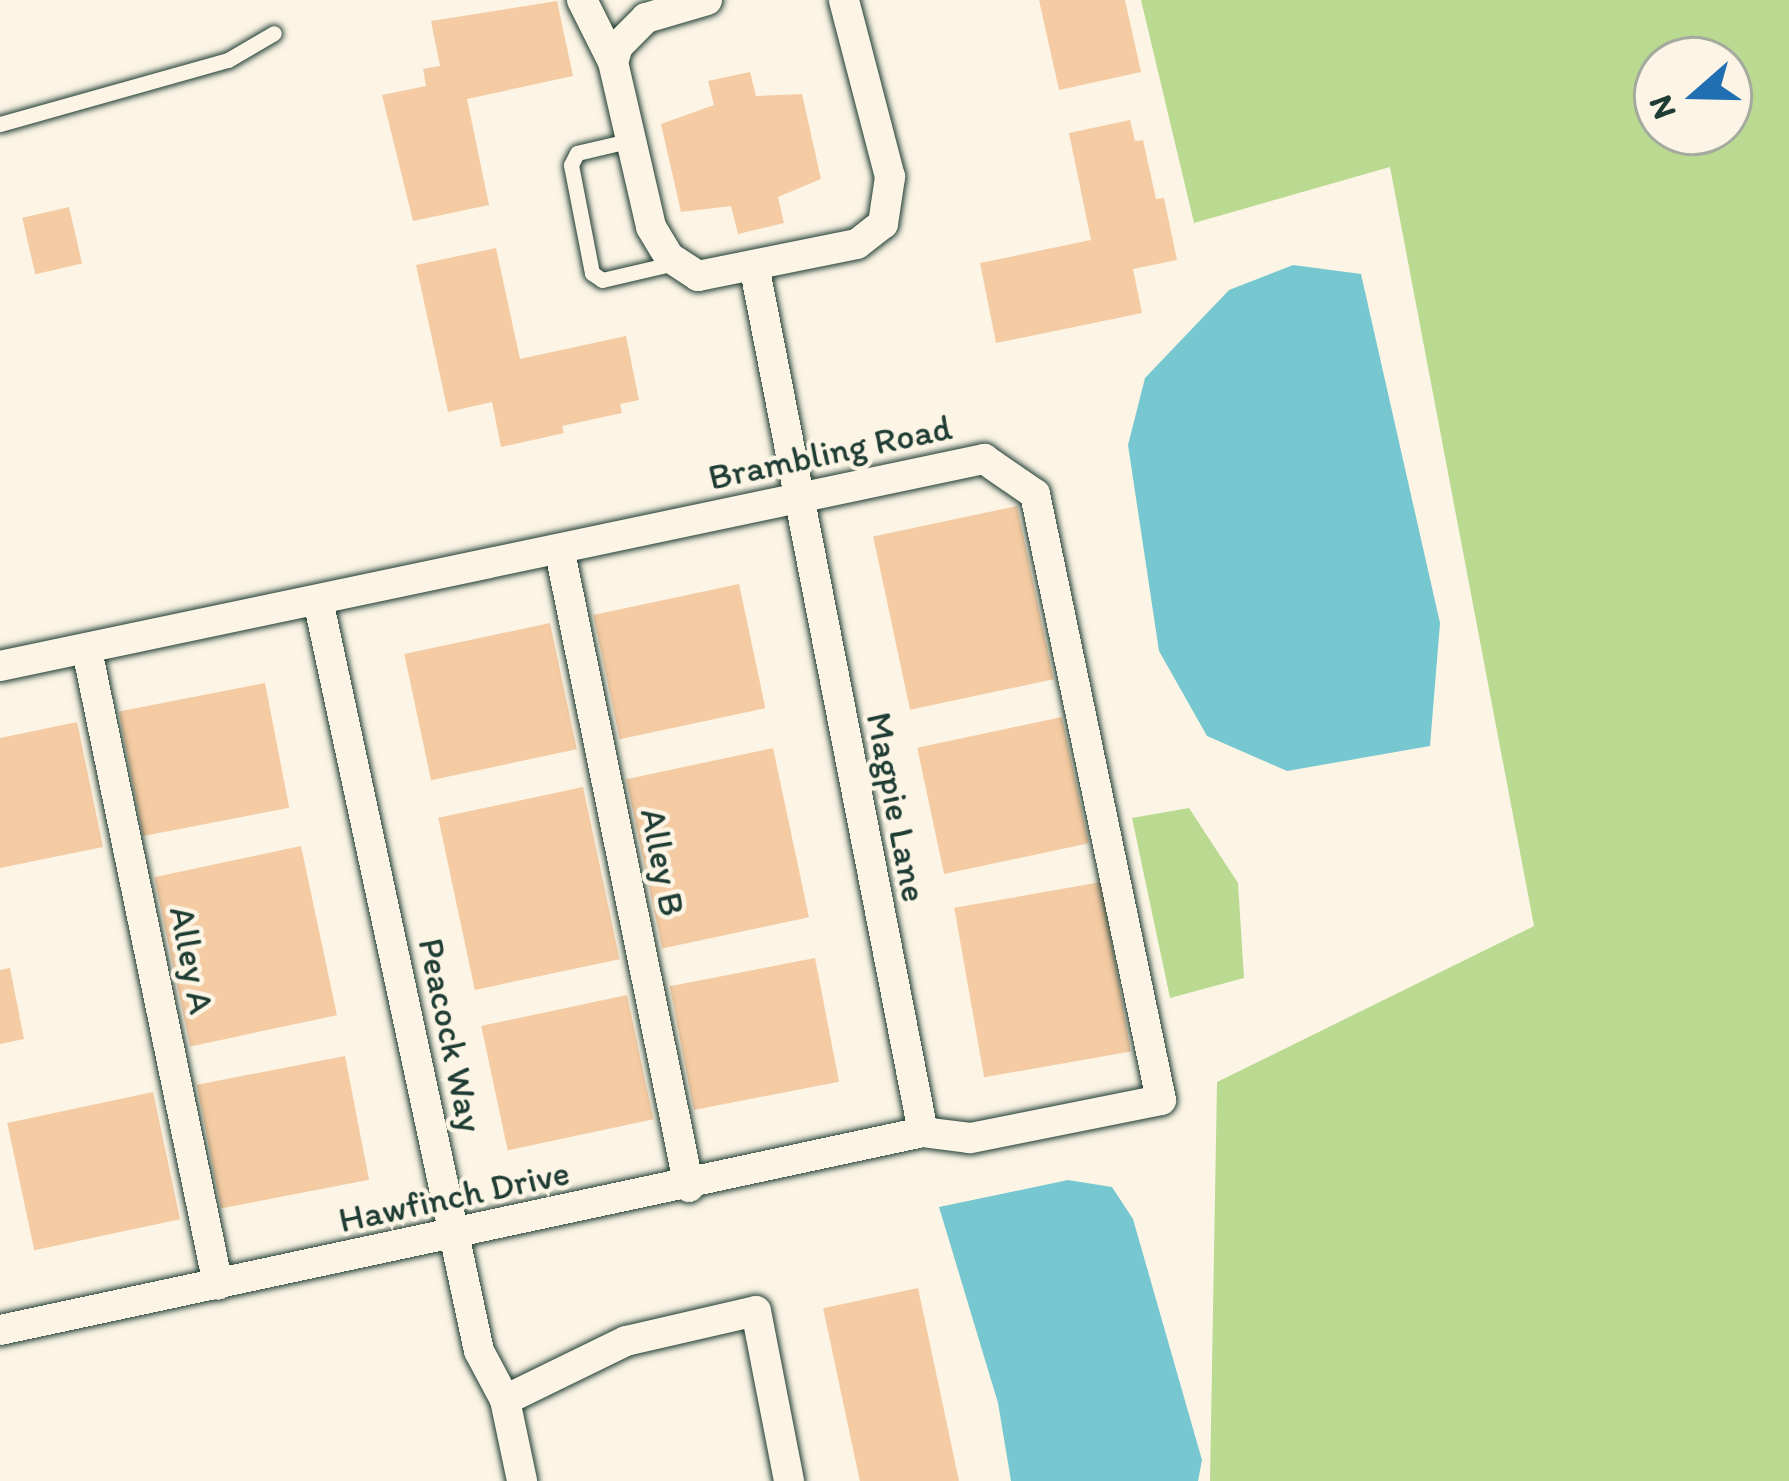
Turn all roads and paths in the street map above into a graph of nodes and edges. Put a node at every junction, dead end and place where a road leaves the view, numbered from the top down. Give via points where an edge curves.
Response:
1 (582, 0) edge
2 (707, 0) edge
3 (844, 0) edge
4 (274, 33) dead end
5 (613, 62) junction
6 (0, 124) edge
7 (628, 141) junction
8 (675, 263) junction
9 (754, 265) junction
10 (796, 498) junction
11 (560, 552) junction
12 (318, 600) junction
13 (87, 650) junction
14 (0, 666) edge
15 (922, 1132) junction
16 (689, 1186) junction
17 (453, 1235) junction
18 (218, 1285) junction
19 (0, 1330) edge
20 (505, 1400) junction
21 (522, 1481) edge
22 (789, 1481) edge

1 - 5 street
2 - 5 street via 646,18
3 - 9 street via 890,177 888,209 856,244
4 - 6 lane via 228,60
5 - 7 street
7 - 8 street via 651,227
7 - 8 lane via 578,153 571,165 592,273 602,280
8 - 9 street via 698,276
9 - 10 street, Magpie Lane
10 - 11 street, Brambling Road
10 - 15 street, Magpie Lane
10 - 15 street, Brambling Road via 984,459 1035,494 1161,1100 970,1138
11 - 12 street, Brambling Road
11 - 16 street, Alley B
12 - 13 street, Brambling Road
12 - 17 street, Peacock Way
13 - 14 street, Brambling Road
13 - 18 street, Alley A
15 - 16 street, Hawfinch Drive
16 - 17 street, Hawfinch Drive
17 - 18 street, Hawfinch Drive
17 - 20 street, Peacock Way via 479,1351
18 - 19 street, Hawfinch Drive
20 - 21 street, Peacock Way
20 - 22 street via 626,1341 756,1311

